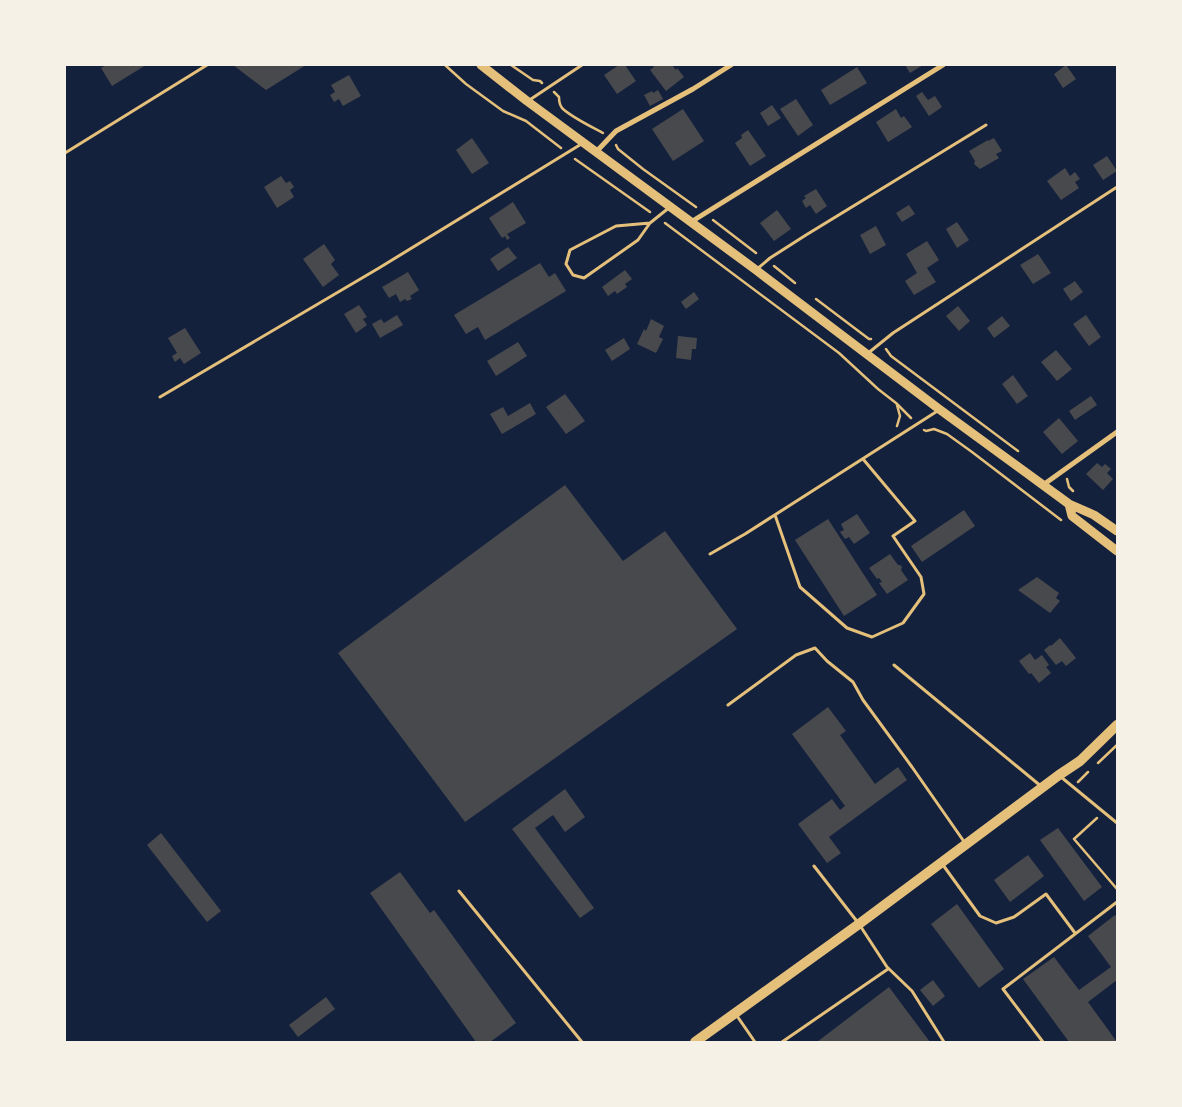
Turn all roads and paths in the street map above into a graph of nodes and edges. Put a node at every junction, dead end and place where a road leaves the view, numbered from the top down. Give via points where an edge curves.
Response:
1 (207, 65) edge
2 (445, 65) edge
3 (481, 65) edge
4 (511, 65) edge
5 (581, 65) edge
6 (731, 65) edge
7 (943, 65) edge
8 (548, 87) junction
9 (527, 101) junction
10 (986, 125) dead end
11 (609, 139) junction
12 (583, 142) junction
13 (65, 152) edge
14 (567, 152) junction
15 (596, 152) junction
16 (1117, 187) edge
17 (670, 206) junction
18 (705, 214) junction
19 (657, 217) junction
20 (691, 222) junction
21 (650, 223) junction
22 (768, 260) junction
23 (756, 270) junction
24 (797, 285) dead end
25 (812, 296) dead end
26 (880, 344) junction
27 (867, 354) junction
28 (160, 397) dead end
29 (939, 409) junction
30 (916, 424) junction
31 (1117, 432) edge
32 (1020, 452) dead end
33 (863, 459) junction
34 (1059, 473) junction
35 (1043, 485) junction
36 (1074, 492) dead end
37 (1069, 504) junction
38 (775, 515) junction
39 (1067, 524) dead end
40 (1117, 531) edge
41 (1117, 551) edge
42 (710, 554) dead end
43 (894, 665) dead end
44 (728, 704) dead end
45 (1117, 725) edge
46 (1117, 745) edge
47 (1059, 775) junction
48 (1073, 786) junction
49 (1042, 787) junction
50 (1104, 812) junction
51 (1117, 823) edge
52 (965, 844) junction
53 (941, 862) junction
54 (814, 866) dead end
55 (1117, 889) edge
56 (459, 891) dead end
57 (1117, 902) edge
58 (859, 924) junction
59 (1074, 933) junction
60 (888, 969) junction
61 (735, 1013) junction
62 (582, 1042) edge
63 (695, 1042) edge
64 (756, 1042) edge
65 (782, 1042) edge
66 (944, 1042) edge
67 (1043, 1042) edge

1 - 13 lane
2 - 14 path via 466,84
3 - 9 street
4 - 8 path
5 - 8 lane
6 - 11 street via 616,131
7 - 18 street
8 - 9 lane
8 - 11 path via 559,96 563,108
9 - 12 street
10 - 22 lane
11 - 15 street
11 - 18 path via 643,169
12 - 14 lane
12 - 15 street
14 - 19 path
14 - 28 lane
15 - 17 street
16 - 26 lane
17 - 19 lane
17 - 20 street
18 - 20 street
18 - 22 path
19 - 21 lane
19 - 30 path via 839,353
20 - 23 street
21 - 21 lane via 616,226 570,250 566,264 573,275 584,278 638,240
22 - 23 lane
22 - 24 path
23 - 27 street
25 - 26 path
26 - 27 lane
26 - 32 path via 891,356
27 - 29 street
29 - 30 lane
29 - 35 street
30 - 33 lane
30 - 39 path via 926,431 934,429 947,434
31 - 34 street
33 - 38 lane
33 - 38 lane via 915,521 893,536 921,577 924,594 903,623 872,637 847,628 800,586
34 - 35 street
34 - 36 path
35 - 37 street
37 - 40 street via 1094,515
37 - 41 street via 1072,516
38 - 42 lane
43 - 49 lane
44 - 52 lane via 796,655 814,648 853,682
45 - 47 main road via 1080,761
46 - 48 path
47 - 48 lane
47 - 49 main road
48 - 50 lane
49 - 52 main road
50 - 51 lane
50 - 55 path via 1074,839
52 - 53 main road
53 - 58 main road
53 - 59 lane via 980,916 996,923 1014,917 1046,894
54 - 58 lane
56 - 62 lane
57 - 59 lane
58 - 60 lane
58 - 61 main road
59 - 67 lane via 1003,989
60 - 65 lane
60 - 66 lane via 912,991
61 - 63 main road
61 - 64 lane

